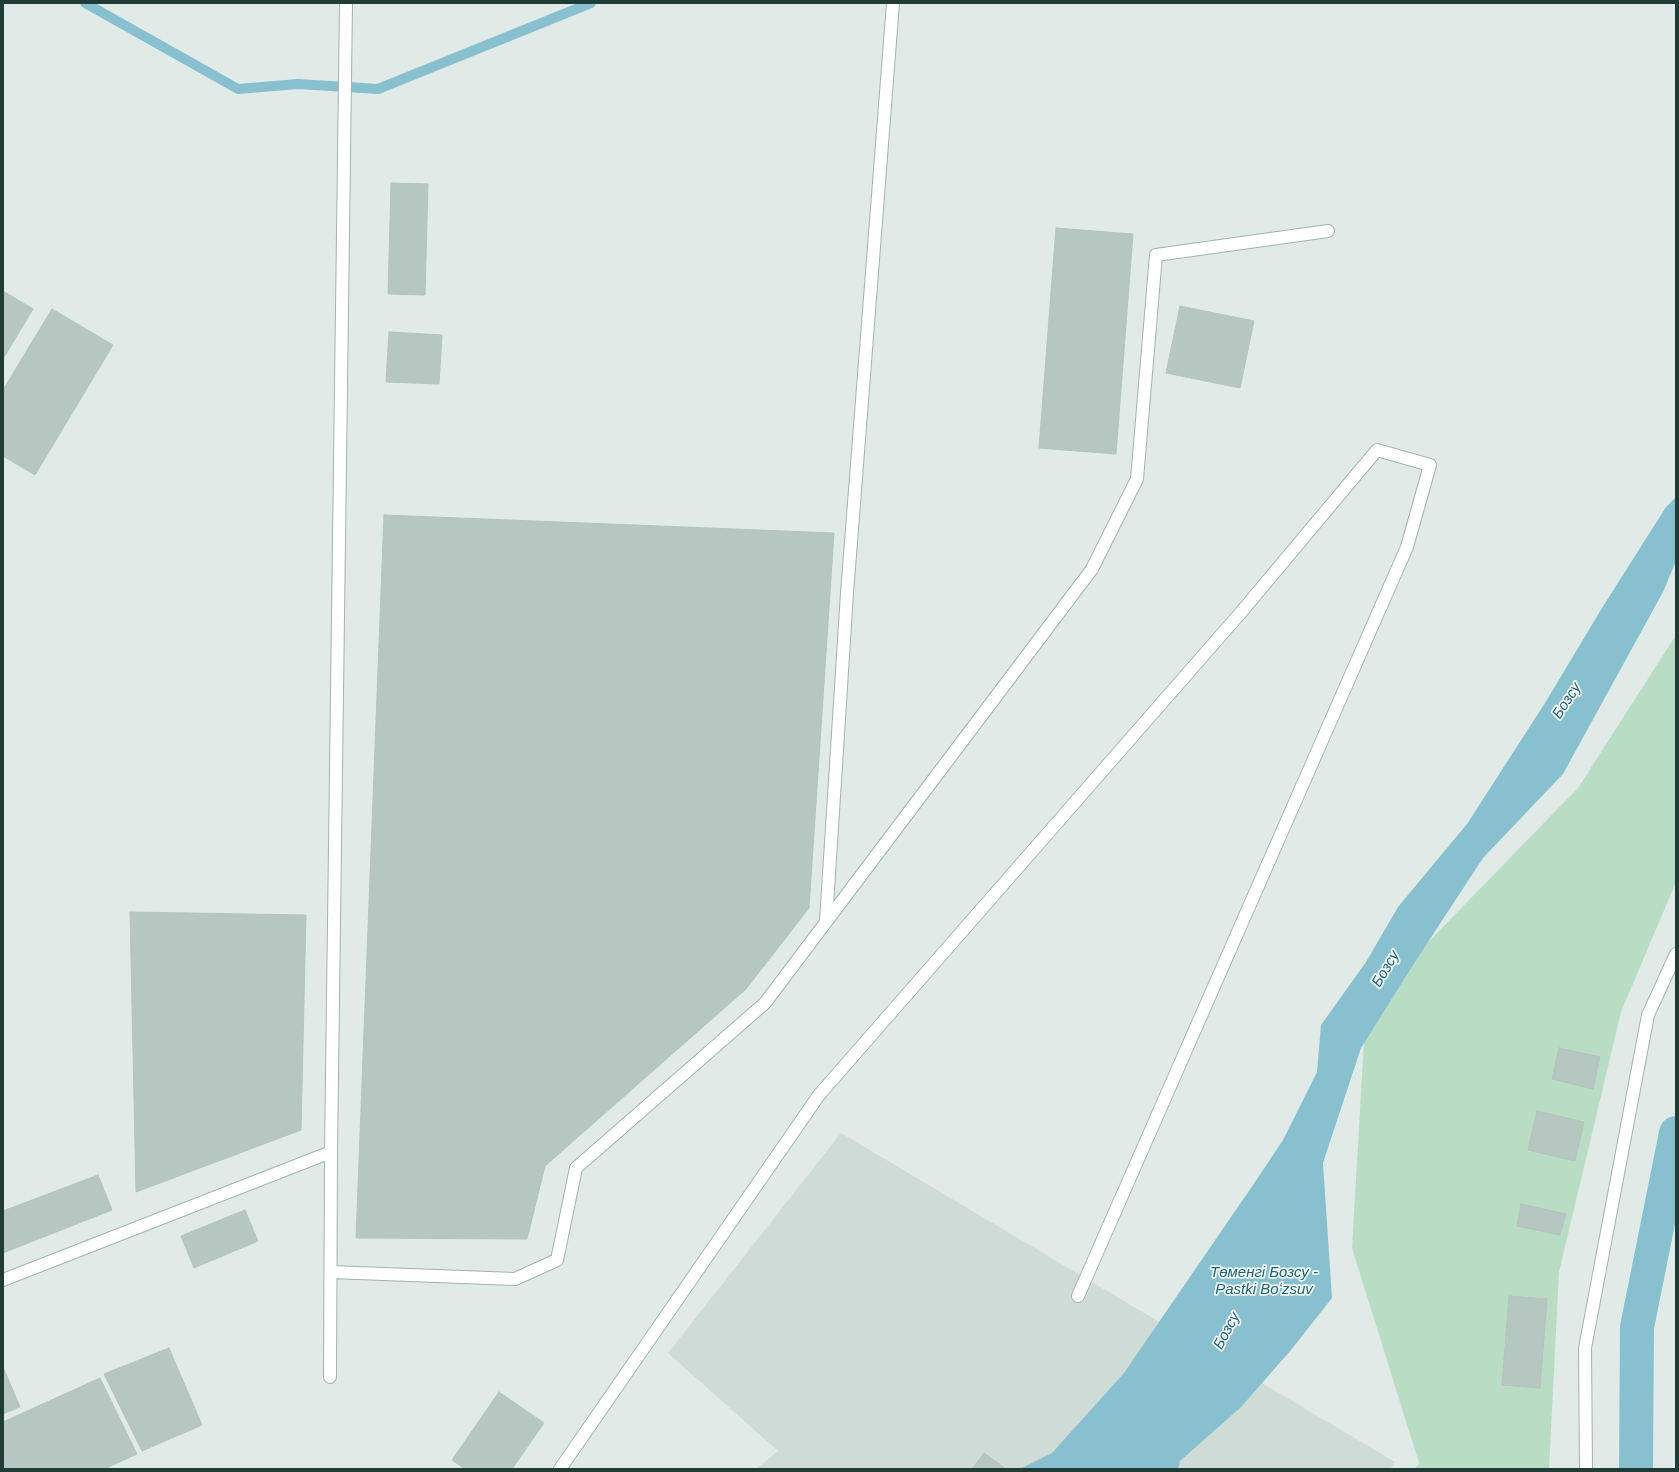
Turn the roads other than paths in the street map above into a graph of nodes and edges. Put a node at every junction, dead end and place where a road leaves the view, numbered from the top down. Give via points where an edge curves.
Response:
1 (346, 3) edge
2 (893, 3) edge
3 (1328, 231) dead end
4 (826, 921) junction
5 (1676, 954) edge
6 (331, 1152) junction
7 (331, 1272) junction
8 (3, 1280) edge
9 (1078, 1296) dead end
10 (330, 1377) dead end
11 (560, 1469) edge
12 (1586, 1469) edge

1 - 6 street
2 - 4 street via 847,593
3 - 4 street via 1156,255 1137,479 1092,569
4 - 7 street via 765,1003 576,1168 557,1260 515,1279
5 - 12 street via 1648,1015 1585,1348
6 - 7 street
6 - 8 street
7 - 10 street
9 - 11 street via 1407,547 1430,465 1376,450 1243,610 819,1095

